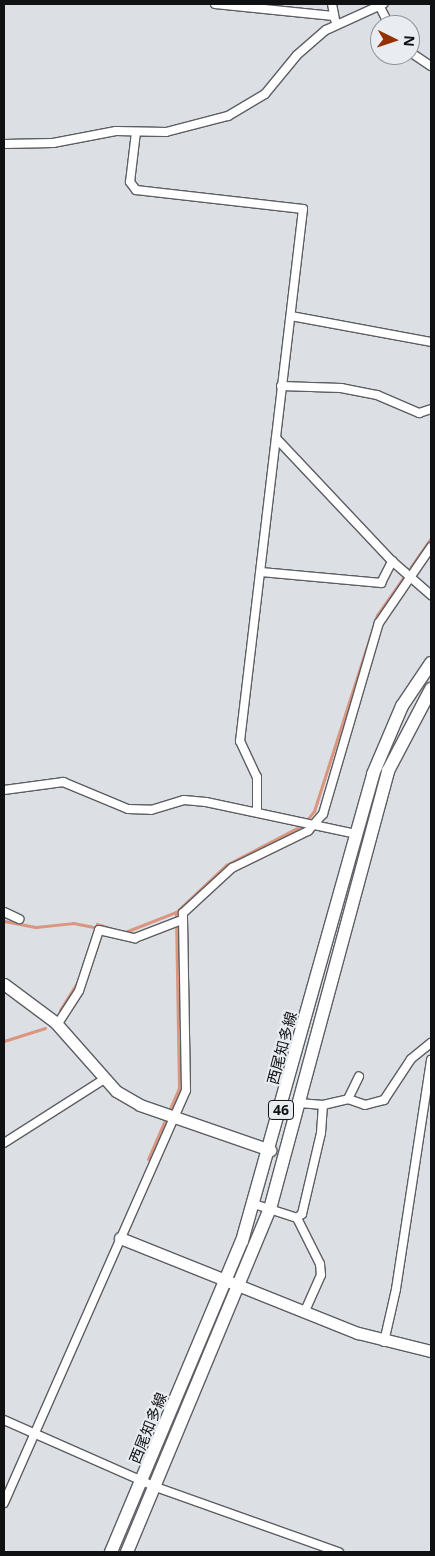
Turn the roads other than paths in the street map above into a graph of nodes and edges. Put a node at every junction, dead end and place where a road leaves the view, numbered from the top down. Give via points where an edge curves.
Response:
1 (215, 4) edge
2 (332, 4) edge
3 (382, 5) edge
4 (333, 16) junction
5 (336, 25) junction
6 (420, 59) edge
7 (431, 66) edge
8 (136, 132) junction
9 (4, 144) edge
10 (291, 316) junction
11 (431, 342) edge
12 (281, 386) junction
13 (431, 409) edge
14 (276, 438) junction
15 (431, 547) edge
16 (392, 562) junction
17 (260, 572) junction
18 (410, 574) junction
19 (431, 595) edge
20 (431, 664) edge
21 (431, 690) edge
22 (4, 790) edge
23 (257, 812) junction
24 (312, 824) junction
25 (356, 834) junction
26 (4, 912) edge
27 (19, 919) dead end
28 (182, 920) junction
29 (4, 984) edge
30 (58, 1024) junction
31 (431, 1043) edge
32 (431, 1060) edge
33 (360, 1076) dead end
34 (103, 1080) junction
35 (348, 1099) junction
36 (299, 1103) junction
37 (323, 1105) junction
38 (168, 1116) junction
39 (4, 1142) edge
40 (270, 1150) junction
41 (254, 1204) junction
42 (270, 1208) junction
43 (297, 1218) junction
44 (120, 1238) junction
45 (226, 1279) junction
46 (242, 1285) junction
47 (305, 1311) junction
48 (384, 1342) junction
49 (431, 1351) edge
50 (4, 1420) edge
51 (35, 1434) junction
52 (143, 1482) junction
53 (156, 1487) junction
54 (4, 1503) edge
55 (111, 1552) edge
56 (127, 1552) edge
57 (339, 1552) edge

1 - 4 street
2 - 4 street
3 - 5 street
4 - 5 street
5 - 8 street via 297,55 270,89 245,108 180,129
6 - 7 street
8 - 9 street via 116,131 53,143
8 - 10 street via 130,182 136,190 303,209
10 - 11 street
10 - 12 street
12 - 13 street via 341,388 377,396 419,413
12 - 14 street
14 - 16 street
14 - 17 street
15 - 18 street
16 - 17 street via 381,583
16 - 18 street
17 - 23 street via 240,741 257,777
18 - 19 street
18 - 24 street via 379,623 323,814
20 - 25 main road, 西尾知多線 / 46 via 390,728
21 - 36 main road, 西尾知多線 / 46 via 388,771
22 - 23 street via 63,782 128,809 151,810 184,800
23 - 24 street
24 - 25 street
24 - 28 street via 232,868 186,909
25 - 40 main road, 西尾知多線 / 46
26 - 27 street
28 - 30 street via 135,938 99,930 79,991
28 - 38 street via 186,1090
29 - 30 street
30 - 34 street
31 - 35 street via 411,1059 384,1100 364,1105
32 - 48 street via 396,1289
33 - 35 street
34 - 38 street via 140,1105
34 - 39 street
35 - 37 street
36 - 37 street
36 - 42 main road, 西尾知多線 / 46
37 - 43 street via 322,1133 302,1214
38 - 40 street
38 - 44 street
40 - 41 main road, 西尾知多線 / 46
41 - 42 street
41 - 45 main road, 西尾知多線 / 46
42 - 43 street
42 - 46 main road, 西尾知多線 / 46
43 - 47 street via 320,1264 321,1275
44 - 45 street
44 - 51 street
45 - 46 street
45 - 52 main road, 西尾知多線 / 46
46 - 47 street
46 - 53 main road, 西尾知多線 / 46
47 - 48 street
48 - 49 street
50 - 51 street
51 - 52 street
51 - 54 street
52 - 53 street
52 - 55 main road, 西尾知多線 / 46
53 - 56 main road, 西尾知多線 / 46
53 - 57 street

